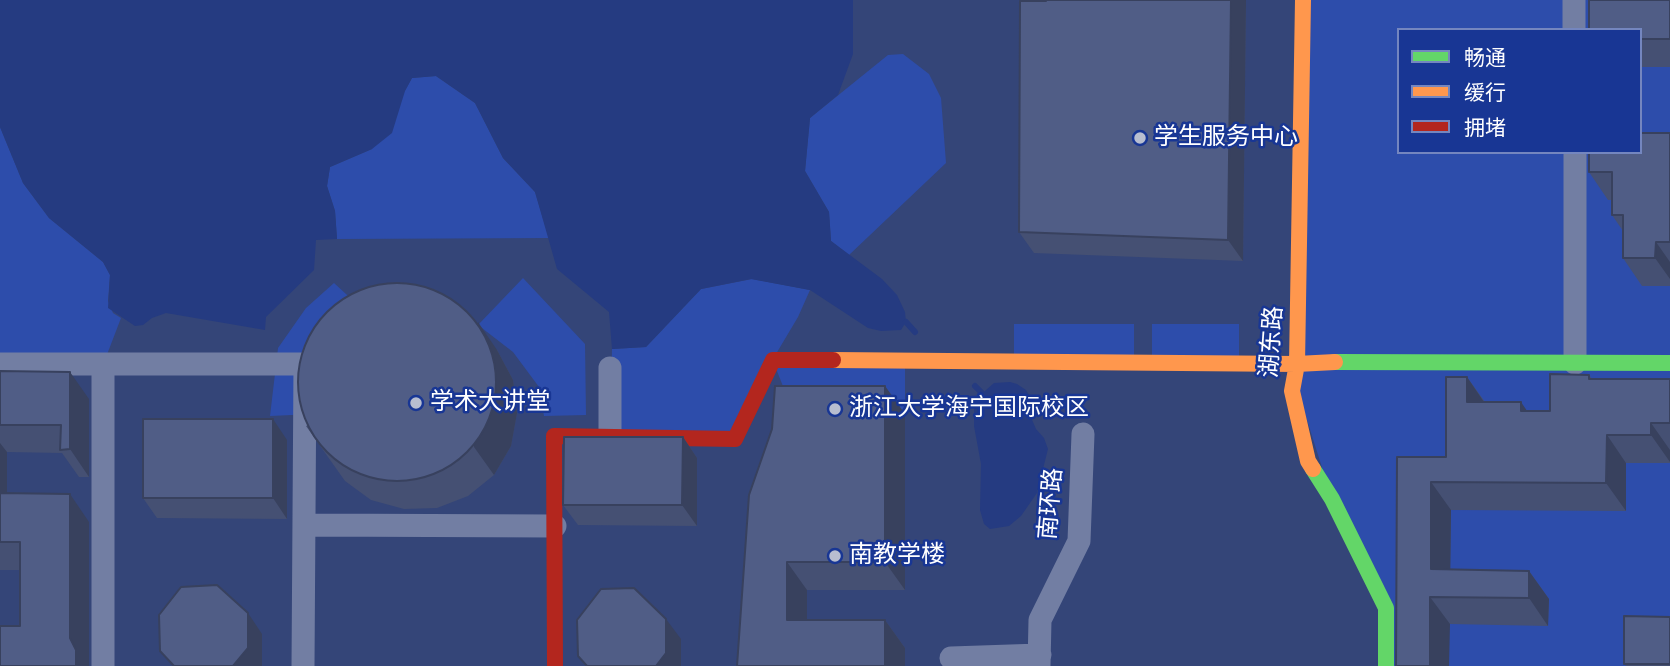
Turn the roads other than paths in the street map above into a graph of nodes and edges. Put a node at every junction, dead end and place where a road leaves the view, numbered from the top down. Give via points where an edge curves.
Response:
1 (1303, 0) edge
2 (1574, 0) edge
3 (1574, 28) edge
4 (1575, 154) edge
5 (1575, 363) junction
6 (1670, 363) edge
7 (0, 365) edge
8 (103, 365) junction
9 (1297, 365) junction
10 (610, 368) dead end
11 (1083, 434) dead end
12 (610, 438) junction
13 (304, 525) junction
14 (555, 526) junction
15 (951, 658) dead end
16 (1039, 661) edge
17 (103, 666) edge
18 (303, 666) edge
19 (555, 666) edge
20 (1386, 666) edge

1 - 9 street, 湖东路
2 - 3 street
4 - 5 street
5 - 6 street
5 - 9 street
7 - 8 street
8 - 13 street via 305,365
8 - 17 street
9 - 12 street via 773,360 735,439
9 - 20 street, 湖东路 via 1292,391 1308,461 1386,608
10 - 12 street
11 - 16 street, 南环路 via 1079,541 1040,620
12 - 14 street via 554,436
13 - 14 street
13 - 18 street
14 - 19 street
15 - 16 street, 南环路

